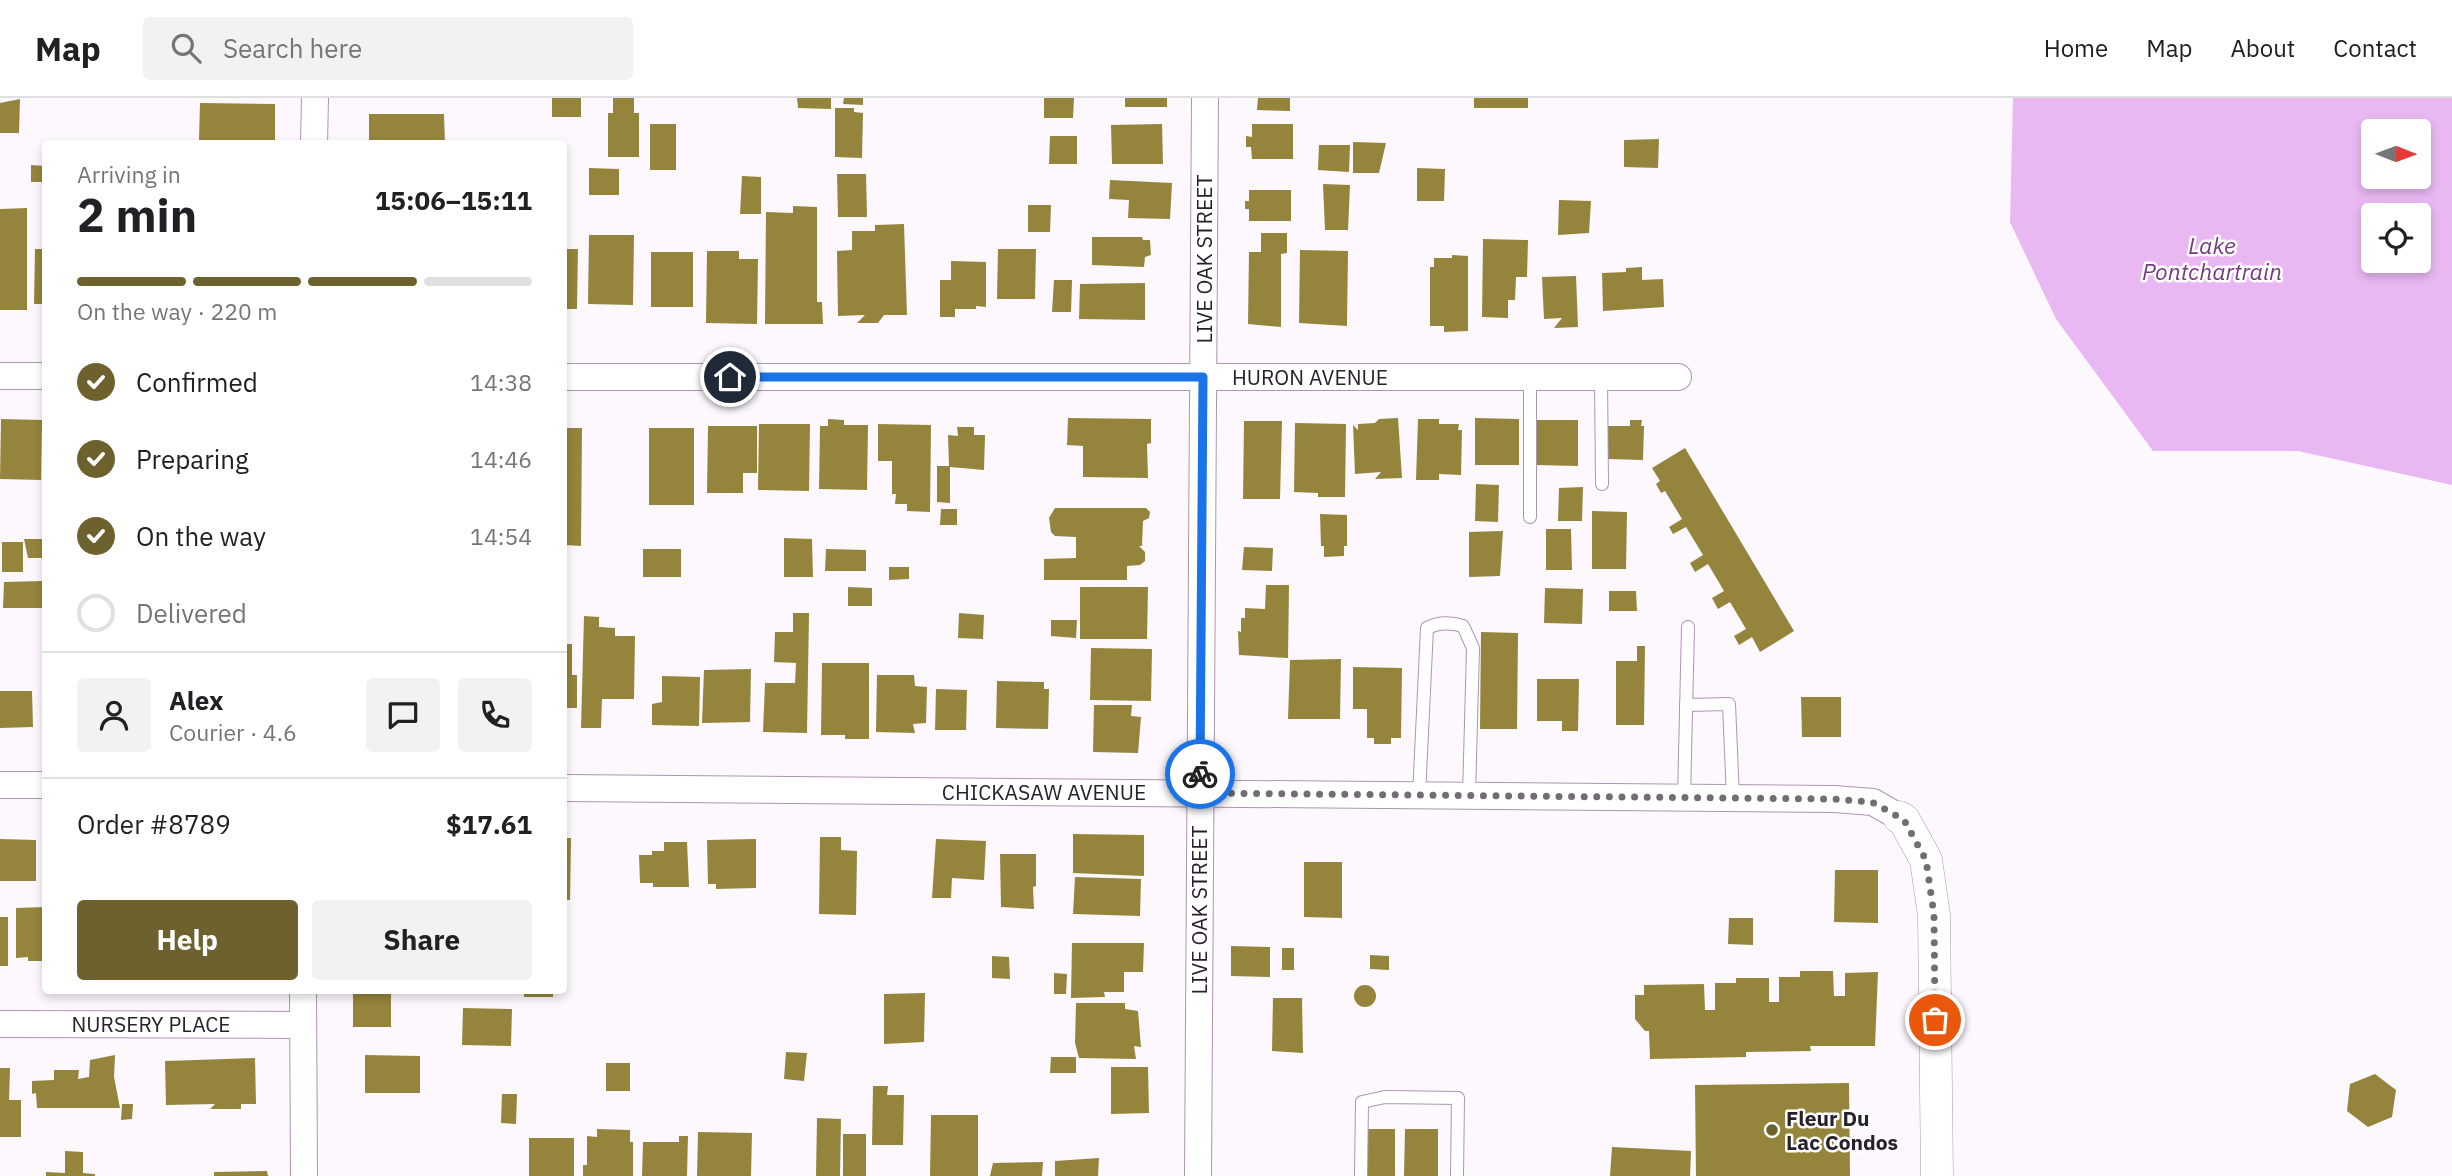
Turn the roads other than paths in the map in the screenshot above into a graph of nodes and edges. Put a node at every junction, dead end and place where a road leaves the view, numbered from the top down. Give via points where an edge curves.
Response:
1 (315, 98) edge
2 (1205, 98) edge
3 (314, 140) edge
4 (0, 376) edge
5 (42, 376) edge
6 (567, 377) edge
7 (1203, 377) junction
8 (1530, 377) junction
9 (1601, 377) junction
10 (1678, 377) dead end
11 (1602, 484) dead end
12 (1530, 517) dead end
13 (1688, 626) dead end
14 (1686, 705) junction
15 (0, 785) edge
16 (42, 785) edge
17 (567, 788) edge
18 (1200, 793) junction
19 (1419, 796) junction
20 (1469, 796) junction
21 (1684, 798) junction
22 (1734, 798) junction
23 (1899, 817) joint
24 (303, 994) edge
25 (0, 1024) edge
26 (302, 1025) junction
27 (304, 1176) edge
28 (1198, 1176) edge
29 (1361, 1176) edge
30 (1457, 1176) edge
31 (1937, 1176) edge

1 - 3 street
2 - 7 street, LIVE OAK STREET
4 - 5 street
6 - 7 street, HURON AVENUE
7 - 8 street, HURON AVENUE
7 - 18 street, LIVE OAK STREET
8 - 9 street, HURON AVENUE
8 - 12 lane
9 - 10 street, HURON AVENUE
9 - 11 lane
13 - 14 lane
14 - 21 lane
14 - 22 lane via 1729,704
15 - 16 street
17 - 18 street, CHICKASAW AVENUE
18 - 19 street, CHICKASAW AVENUE
18 - 28 street, LIVE OAK STREET
19 - 20 street, CHICKASAW AVENUE
19 - 20 lane via 1427,628 1452,623 1463,626 1473,648
20 - 21 street, CHICKASAW AVENUE
21 - 22 street, CHICKASAW AVENUE
22 - 23 street, CHICKASAW AVENUE via 1872,802
23 - 31 street via 1926,860 1934,915
24 - 26 street
25 - 26 street, NURSERY PLACE
26 - 27 street
29 - 30 lane via 1362,1102 1385,1097 1458,1098

